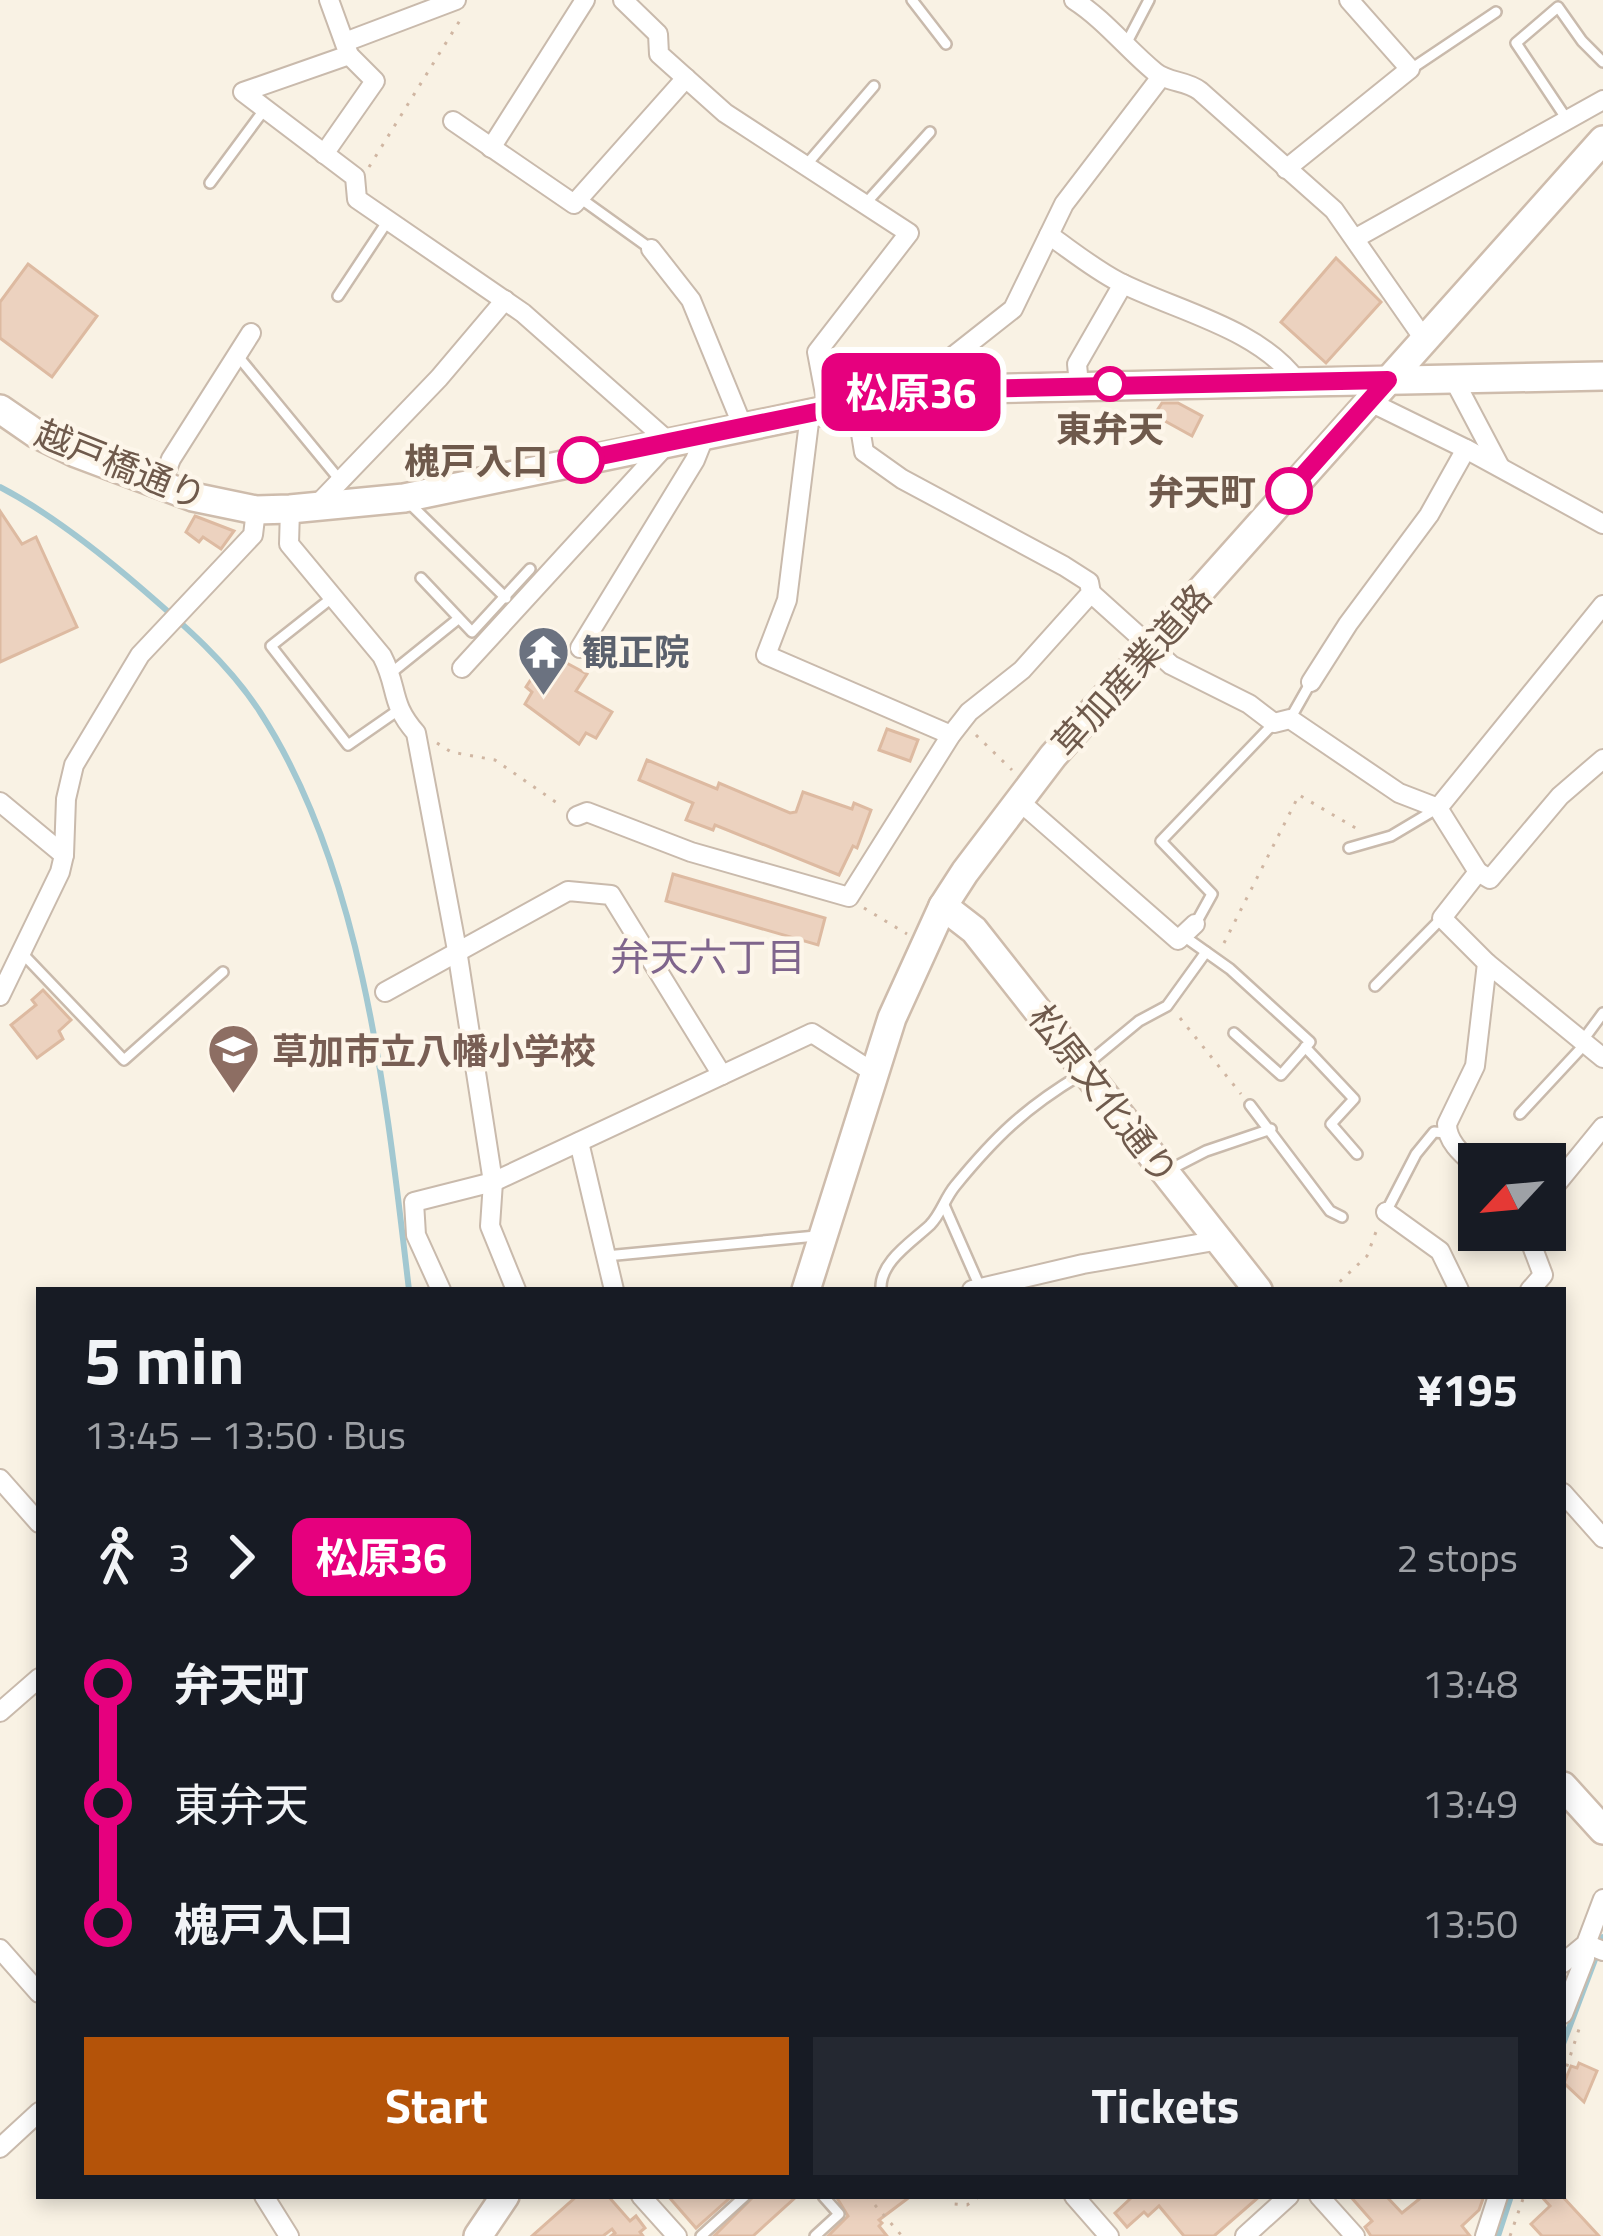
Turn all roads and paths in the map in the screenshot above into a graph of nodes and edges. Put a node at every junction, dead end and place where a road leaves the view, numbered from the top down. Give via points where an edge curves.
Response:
1 (328, 0) edge
2 (585, 0) edge
3 (623, 0) edge
4 (912, 0) edge
5 (1074, 0) edge
6 (1149, 0) edge
7 (1349, 0) edge
8 (454, 2) edge
9 (1496, 12) dead end
10 (946, 44) dead end
11 (1126, 44) junction
12 (347, 48) junction
13 (1603, 62) edge
14 (1410, 69) junction
15 (1161, 77) junction
16 (686, 78) junction
17 (874, 86) dead end
18 (1603, 100) edge
19 (265, 110) junction
20 (1567, 120) junction
21 (453, 122) dead end
22 (930, 132) dead end
23 (1603, 140) edge
24 (491, 148) junction
25 (324, 154) junction
26 (806, 166) junction
27 (1286, 169) junction
28 (210, 183) dead end
29 (355, 189) junction
30 (580, 197) junction
31 (866, 203) junction
32 (387, 221) junction
33 (1048, 235) junction
34 (1356, 238) junction
35 (651, 249) joint
36 (1123, 284) junction
37 (338, 296) dead end
38 (505, 300) junction
39 (251, 333) dead end
40 (1424, 339) junction
41 (237, 356) junction
42 (1603, 376) edge
43 (1454, 378) junction
44 (1388, 380) junction
45 (1297, 381) junction
46 (1079, 385) junction
47 (923, 390) junction
48 (1368, 401) junction
49 (831, 409) junction
50 (0, 410) edge
51 (743, 427) junction
52 (705, 435) junction
53 (669, 442) junction
54 (1466, 449) junction
55 (1500, 467) junction
56 (339, 479) junction
57 (161, 485) junction
58 (404, 498) junction
59 (302, 508) junction
60 (256, 510) junction
61 (1603, 524) edge
62 (530, 569) dead end
63 (421, 578) dead end
64 (1091, 593) junction
65 (333, 597) junction
66 (506, 598) junction
67 (1603, 605) edge
68 (458, 619) junction
69 (580, 648) dead end
70 (1152, 649) junction
71 (462, 668) dead end
72 (391, 673) junction
73 (1311, 682) joint
74 (397, 711) junction
75 (1282, 721) junction
76 (956, 727) junction
77 (416, 733) junction
78 (1603, 758) edge
79 (1013, 772) dead end
80 (1018, 800) junction
81 (0, 802) edge
82 (1438, 808) junction
83 (577, 816) joint
84 (1374, 840) junction
85 (1349, 848) dead end
86 (64, 855) junction
87 (1478, 872) junction
88 (849, 897) junction
89 (943, 906) junction
90 (1442, 917) junction
91 (1189, 930) junction
92 (908, 935) dead end
93 (457, 950) junction
94 (21, 952) junction
95 (1210, 955) junction
96 (1487, 962) junction
97 (223, 972) dead end
98 (1375, 986) dead end
99 (385, 992) dead end
100 (0, 996) edge
101 (1166, 1006) junction
102 (1603, 1013) edge
103 (1234, 1033) dead end
104 (1584, 1041) junction
105 (1305, 1047) junction
106 (1603, 1058) edge
107 (1084, 1069) junction
108 (873, 1072) junction
109 (722, 1076) junction
110 (1250, 1105) joint
111 (1520, 1114) dead end
112 (1603, 1127) edge
113 (1270, 1129) junction
114 (1447, 1133) junction
115 (579, 1142) junction
116 (1458, 1145) edge
117 (1358, 1154) dead end
118 (1166, 1171) junction
119 (1566, 1172) edge
120 (493, 1182) junction
121 (944, 1205) junction
122 (1386, 1212) junction
123 (1342, 1217) dead end
124 (823, 1235) junction
125 (1220, 1240) junction
126 (1534, 1251) edge
127 (606, 1256) junction
128 (439, 1287) edge
129 (516, 1287) edge
130 (613, 1287) edge
131 (811, 1287) edge
132 (881, 1287) edge
133 (976, 1287) edge
134 (981, 1287) edge
135 (1256, 1287) edge
136 (1334, 1287) edge
137 (1458, 1287) edge
138 (1533, 1287) edge
139 (0, 1479) edge
140 (1566, 1498) edge
141 (36, 1520) edge
142 (1603, 1538) edge
143 (36, 1681) edge
144 (0, 1712) edge
145 (1566, 1789) edge
146 (1603, 1830) edge
147 (1603, 1899) edge
148 (1594, 1947) edge
149 (0, 1949) edge
150 (1566, 1962) edge
151 (36, 1990) edge
152 (1566, 2006) edge
153 (36, 2120) edge
154 (0, 2147) edge
155 (266, 2199) edge
156 (503, 2199) edge
157 (643, 2199) edge
158 (743, 2199) edge
159 (826, 2199) edge
160 (870, 2199) edge
161 (949, 2199) edge
162 (976, 2199) edge
163 (1078, 2199) edge
164 (1286, 2199) edge
165 (1322, 2199) edge
166 (1497, 2199) edge
167 (1523, 2199) edge
168 (665, 2232) edge
169 (289, 2236) edge
170 (478, 2236) edge
171 (701, 2236) edge
172 (815, 2236) edge
173 (902, 2236) edge
174 (1109, 2236) edge
175 (1244, 2236) edge
176 (1355, 2236) edge
177 (1485, 2236) edge
178 (1510, 2236) edge

1 - 12 street
2 - 24 street
3 - 16 street
4 - 10 lane
5 - 11 street
6 - 11 lane
7 - 14 street
8 - 12 street
8 - 29 path via 465,13
9 - 14 lane
11 - 15 street
12 - 19 street via 243,92
12 - 25 street via 375,81
13 - 20 lane via 1558,7 1516,43
14 - 27 street
15 - 27 street via 1189,82
15 - 33 street
16 - 26 street
16 - 30 street
17 - 26 lane
18 - 20 street
19 - 25 street
19 - 28 lane
20 - 34 street
21 - 24 street
22 - 31 lane
23 - 40 street, 草加産業道路
24 - 30 street via 574,204
25 - 29 street via 355,177
26 - 31 street
27 - 34 street
29 - 32 street
30 - 35 lane
31 - 49 street via 909,233 817,352
32 - 37 lane
32 - 38 street
33 - 36 street
33 - 47 street via 1012,309 928,376
34 - 40 street
35 - 51 street via 691,301
36 - 45 street via 1282,360
36 - 46 street via 1077,364
38 - 53 street
38 - 56 street
39 - 41 street
40 - 44 street, 草加産業道路
41 - 56 lane
41 - 57 street
42 - 43 street, 越戸橋通り
43 - 44 street, 越戸橋通り
43 - 55 street
44 - 45 street, 越戸橋通り
44 - 48 street, 草加産業道路
45 - 46 street, 越戸橋通り
46 - 47 street, 越戸橋通り
47 - 49 street, 越戸橋通り
48 - 54 street
48 - 70 street, 草加産業道路
49 - 51 street, 越戸橋通り
49 - 64 street via 864,452 902,479 1064,566 1089,582
49 - 76 street via 792,534 787,600 766,655
50 - 57 street, 越戸橋通り via 35,433
51 - 52 street, 越戸橋通り
52 - 53 street, 越戸橋通り
52 - 69 street
53 - 58 street, 越戸橋通り
53 - 71 street
54 - 55 street
54 - 73 street via 1416,535
55 - 61 street
56 - 59 street
57 - 60 street, 越戸橋通り
58 - 59 street, 越戸橋通り
58 - 66 lane
59 - 60 street, 越戸橋通り
59 - 65 street via 289,544
60 - 86 street via 253,535 140,655 74,765
62 - 66 lane
63 - 68 lane
64 - 70 street
64 - 76 street via 1022,670
65 - 72 street
65 - 74 lane via 272,646 348,745
66 - 68 lane via 472,632
67 - 82 street
68 - 72 lane
70 - 75 street
70 - 80 street, 草加産業道路
72 - 74 street
73 - 75 lane
74 - 77 street
75 - 82 street
75 - 91 lane via 1161,841 1212,894
76 - 79 path
76 - 88 street
77 - 83 path via 452,752 494,760
77 - 93 street
78 - 87 street via 1490,879
80 - 89 street, 草加産業道路
80 - 91 street via 1178,940
81 - 86 street
82 - 84 lane
82 - 87 street
83 - 88 street via 587,812
84 - 85 lane
84 - 95 path via 1299,795
86 - 94 street
87 - 90 street
88 - 92 path
89 - 107 street, 松原文化通り via 974,930
89 - 108 street, 草加産業道路
90 - 96 street
90 - 98 lane
91 - 95 lane
93 - 99 street
93 - 109 street via 568,891 611,895
93 - 120 street
94 - 97 lane via 124,1060
94 - 100 street
95 - 101 lane
95 - 105 lane via 1310,1042
96 - 104 street
96 - 114 street via 1475,1066
101 - 107 lane
101 - 110 path
102 - 104 lane
103 - 105 lane via 1281,1075
104 - 106 street
104 - 111 lane
105 - 117 lane via 1354,1099 1331,1124
107 - 118 street, 松原文化通り
107 - 121 lane via 996,1135
108 - 109 street via 812,1033
108 - 124 street, 草加産業道路
109 - 115 street
110 - 113 lane
112 - 119 street
113 - 118 lane
113 - 123 lane
114 - 116 street
114 - 122 lane via 1434,1132 1416,1154
115 - 120 street
115 - 127 street
118 - 125 street, 松原文化通り
120 - 128 street via 414,1202 416,1235
120 - 129 street via 490,1226
121 - 132 lane via 904,1245
121 - 133 lane
122 - 136 path via 1367,1256
122 - 137 street via 1440,1250
124 - 127 lane
124 - 131 street, 草加産業道路
125 - 134 street
125 - 135 street, 松原文化通り
126 - 138 street via 1543,1275
127 - 130 street
139 - 141 street
140 - 142 street
143 - 144 street
145 - 146 street
147 - 148 street
148 - 150 street
148 - 152 street
149 - 151 street
153 - 154 street
155 - 169 street
156 - 170 street
157 - 168 street
158 - 171 lane
159 - 172 lane via 839,2214
160 - 173 path
161 - 162 path via 967,2205
163 - 174 street
164 - 175 street
165 - 176 street
166 - 177 street
167 - 178 path

